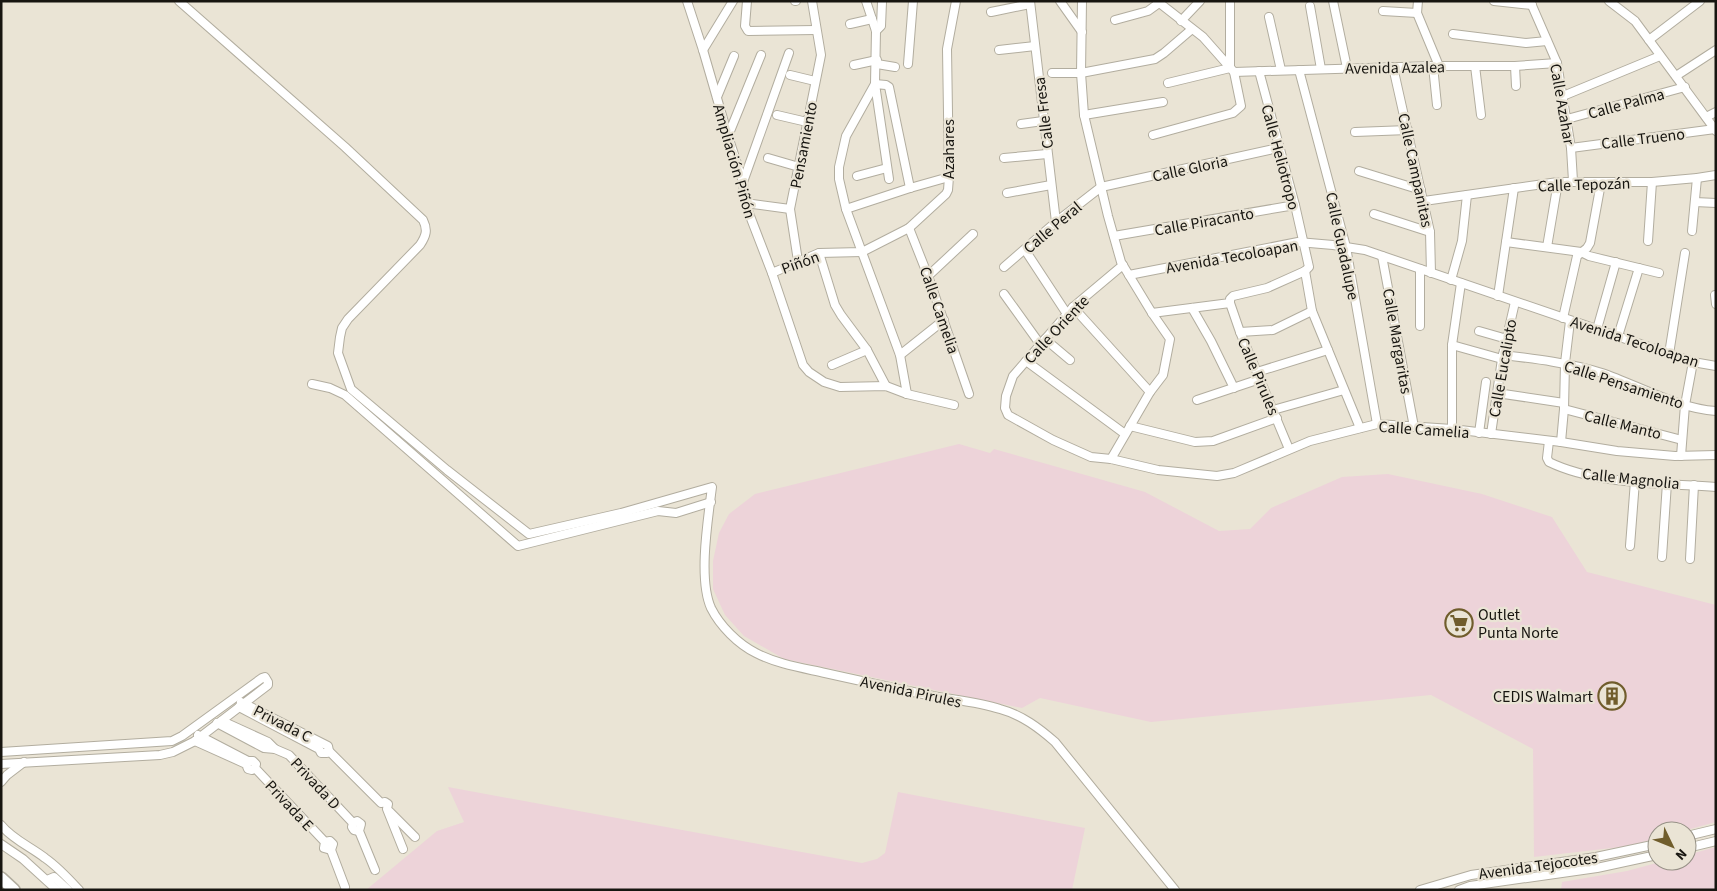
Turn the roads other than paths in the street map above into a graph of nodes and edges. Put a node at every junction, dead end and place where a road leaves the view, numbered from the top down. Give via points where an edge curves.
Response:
1 (179, 1) edge
2 (687, 1) edge
3 (733, 1) edge
4 (747, 1) edge
5 (812, 1) edge
6 (866, 1) edge
7 (913, 1) edge
8 (956, 1) edge
9 (1060, 1) edge
10 (1082, 1) edge
11 (1200, 1) edge
12 (1230, 1) edge
13 (1333, 1) edge
14 (1418, 1) edge
15 (1494, 1) edge
16 (1700, 1) edge
17 (882, 2) edge
18 (1030, 2) edge
19 (1158, 2) edge
20 (1614, 2) edge
21 (1531, 3) edge
22 (1310, 6) dead end
23 (1383, 11) dead end
24 (991, 12) dead end
25 (1417, 12) junction
26 (1270, 16) dead end
27 (872, 19) junction
28 (1115, 20) dead end
29 (1182, 21) junction
30 (850, 24) dead end
31 (1192, 29) junction
32 (816, 30) junction
33 (876, 31) junction
34 (1082, 32) junction
35 (1453, 34) dead end
36 (1649, 40) junction
37 (1547, 41) junction
38 (1035, 46) junction
39 (703, 50) junction
40 (999, 50) dead end
41 (1716, 50) edge
42 (789, 54) dead end
43 (761, 55) dead end
44 (734, 56) dead end
45 (1660, 56) junction
46 (877, 62) junction
47 (908, 64) dead end
48 (1557, 64) junction
49 (854, 65) dead end
50 (1436, 66) junction
51 (1475, 66) junction
52 (1515, 66) junction
53 (895, 67) dead end
54 (1393, 67) junction
55 (1347, 68) junction
56 (1321, 69) junction
57 (1232, 70) junction
58 (1281, 70) junction
59 (1299, 70) junction
60 (1259, 71) junction
61 (1052, 73) dead end
62 (1081, 73) junction
63 (790, 75) dead end
64 (1676, 76) junction
65 (816, 81) junction
66 (1168, 83) dead end
67 (875, 84) junction
68 (1516, 86) dead end
69 (1685, 88) junction
70 (1563, 96) junction
71 (717, 97) junction
72 (1163, 102) dead end
73 (1437, 105) dead end
74 (1716, 112) edge
75 (777, 115) dead end
76 (1084, 115) junction
77 (1482, 115) dead end
78 (1706, 117) junction
79 (1567, 119) junction
80 (1044, 121) junction
81 (807, 122) junction
82 (1021, 124) dead end
83 (1408, 130) junction
84 (1715, 130) edge
85 (1355, 132) dead end
86 (1153, 135) dead end
87 (728, 136) junction
88 (1278, 148) junction
89 (1571, 148) junction
90 (1047, 154) junction
91 (768, 158) dead end
92 (1004, 158) dead end
93 (800, 167) junction
94 (888, 168) junction
95 (1359, 171) dead end
96 (1716, 175) edge
97 (857, 176) dead end
98 (949, 177) junction
99 (1697, 178) junction
100 (889, 179) dead end
101 (1573, 181) junction
102 (743, 182) junction
103 (1558, 182) junction
104 (1652, 182) junction
105 (1601, 183) junction
106 (1051, 186) junction
107 (1101, 187) junction
108 (910, 188) junction
109 (1514, 188) junction
110 (1421, 190) junction
111 (1006, 193) dead end
112 (1467, 195) junction
113 (1424, 201) junction
114 (745, 202) junction
115 (1695, 202) junction
116 (1716, 203) edge
117 (1295, 205) junction
118 (790, 209) junction
119 (846, 209) junction
120 (1374, 214) dead end
121 (1056, 222) junction
122 (909, 228) junction
123 (1692, 231) dead end
124 (1430, 232) junction
125 (973, 234) dead end
126 (1114, 236) junction
127 (1648, 241) dead end
128 (1304, 242) junction
129 (1506, 242) junction
130 (1346, 247) junction
131 (1547, 247) junction
132 (1025, 250) junction
133 (862, 252) junction
134 (1581, 252) junction
135 (819, 253) junction
136 (1685, 253) dead end
137 (1382, 256) junction
138 (798, 261) junction
139 (1616, 262) junction
140 (1123, 265) junction
141 (1004, 267) dead end
142 (1639, 268) junction
143 (1420, 269) junction
144 (1305, 271) junction
145 (771, 272) junction
146 (1431, 273) junction
147 (1659, 273) dead end
148 (1130, 275) junction
149 (928, 276) junction
150 (1451, 280) junction
151 (1461, 283) junction
152 (1004, 294) dead end
153 (1715, 295) edge
154 (1498, 296) junction
155 (1515, 302) junction
156 (1230, 303) junction
157 (1716, 304) edge
158 (1073, 307) junction
159 (1192, 308) junction
160 (1312, 311) junction
161 (1152, 313) junction
162 (1066, 314) junction
163 (944, 320) junction
164 (1566, 320) junction
165 (1420, 326) dead end
166 (1597, 329) junction
167 (1479, 331) dead end
168 (1240, 332) junction
169 (1618, 336) junction
170 (1507, 338) junction
171 (1043, 342) junction
172 (1452, 345) junction
173 (867, 350) junction
174 (1328, 350) junction
175 (1669, 354) junction
176 (900, 355) junction
177 (1502, 357) junction
178 (1070, 360) dead end
179 (1026, 361) junction
180 (1693, 362) junction
181 (1565, 363) junction
182 (832, 365) dead end
183 (1716, 366) edge
184 (1013, 376) joint
185 (1259, 376) junction
186 (1486, 382) dead end
187 (312, 384) dead end
188 (886, 386) junction
189 (1234, 388) junction
190 (351, 389) junction
191 (1344, 390) junction
192 (1150, 392) junction
193 (907, 394) junction
194 (969, 394) dead end
195 (1497, 394) junction
196 (345, 395) junction
197 (1197, 400) dead end
198 (1685, 404) junction
199 (954, 405) dead end
200 (1564, 406) junction
201 (1273, 410) junction
202 (1716, 411) edge
203 (1276, 418) junction
204 (1377, 424) junction
205 (1130, 426) junction
206 (1414, 427) junction
207 (1360, 428) junction
208 (1452, 429) junction
209 (1479, 433) junction
210 (1125, 434) junction
211 (1491, 434) junction
212 (1682, 440) junction
213 (1550, 441) junction
214 (1561, 442) junction
215 (1289, 449) junction
216 (1716, 455) edge
217 (1681, 456) junction
218 (1111, 459) junction
219 (1635, 481) junction
220 (1667, 483) junction
221 (1694, 485) junction
222 (1716, 487) edge
223 (710, 502) junction
224 (621, 516) junction
225 (1630, 546) dead end
226 (1662, 557) dead end
227 (1690, 559) dead end
228 (232, 700) junction
229 (241, 705) junction
230 (210, 716) junction
231 (219, 722) junction
232 (190, 731) junction
233 (198, 739) junction
234 (13, 751) junction
235 (1, 752) edge
236 (24, 762) junction
237 (1, 763) edge
238 (1, 782) edge
239 (384, 806) junction
240 (1, 825) edge
241 (1716, 829) edge
242 (1697, 834) edge
243 (415, 837) dead end
244 (1716, 840) edge
245 (1, 844) edge
246 (1697, 845) edge
247 (1647, 846) edge
248 (404, 849) dead end
249 (1647, 857) edge
250 (375, 870) dead end
251 (1, 878) edge
252 (47, 880) junction
253 (345, 886) dead end
254 (14, 890) edge
255 (57, 890) edge
256 (68, 890) edge
257 (79, 890) edge
258 (1175, 890) edge
259 (1420, 890) edge
260 (1459, 890) edge

1 - 190 street via 351,152 423,220 426,233 420,245 342,328 338,353
2 - 39 street, Ampliación Piñón
3 - 39 street
4 - 32 street via 745,26 748,31
5 - 32 street
6 - 27 street
7 - 47 street
8 - 98 street, Azahares via 947,49
9 - 34 street
10 - 34 street
11 - 29 street
12 - 57 street
13 - 55 street
14 - 25 street
15 - 21 street
16 - 36 street
17 - 33 street via 881,26
18 - 24 street
18 - 38 street, Calle Fresa
19 - 28 street via 1148,11
19 - 29 street
20 - 36 street via 1635,21
21 - 37 street, Calle Azahar
22 - 56 street
23 - 25 street
25 - 50 street
26 - 58 street
27 - 30 street
27 - 33 street
29 - 31 street
31 - 57 street
31 - 62 street via 1155,59
32 - 65 street, Pensamiento via 821,55
33 - 46 street
34 - 62 street
35 - 37 street via 1526,43
36 - 45 street
37 - 48 street, Calle Azahar
38 - 40 street
38 - 80 street, Calle Fresa
39 - 71 street, Ampliación Piñón
41 - 64 street
42 - 102 street
43 - 87 street
44 - 71 street
45 - 64 street
45 - 70 street
46 - 49 street
46 - 53 street
46 - 67 street
48 - 52 street, Avenida Azalea
48 - 70 street, Calle Azahar
50 - 51 street, Avenida Azalea
50 - 54 street, Avenida Azalea
50 - 73 street
51 - 52 street, Avenida Azalea
51 - 77 street
52 - 68 street
54 - 55 street, Avenida Azalea
54 - 83 street, Calle Campanitas
55 - 56 street, Avenida Azalea
56 - 59 street, Avenida Azalea
57 - 60 street, Avenida Azalea
57 - 66 street, Avenida Azalea
57 - 86 street via 1241,106 1238,110
58 - 59 street, Avenida Azalea
58 - 60 street, Avenida Azalea
59 - 130 street, Calle Guadalupe
60 - 88 street, Calle Heliotropo
61 - 62 street
62 - 76 street
63 - 65 street
64 - 69 street
65 - 81 street, Pensamiento
67 - 94 street
67 - 108 street via 888,87
67 - 119 street via 846,136 842,152 839,179
69 - 78 street
69 - 79 street, Calle Palma
70 - 79 street, Calle Azahar
71 - 87 street, Ampliación Piñón
72 - 76 street
74 - 78 street
75 - 81 street
76 - 107 street
78 - 84 street
79 - 89 street, Calle Azahar
80 - 82 street
80 - 90 street, Calle Fresa
81 - 93 street, Pensamiento
83 - 85 street
83 - 110 street, Calle Campanitas
84 - 89 street, Calle Trueno
87 - 102 street, Ampliación Piñón
88 - 107 street, Calle Gloria
88 - 117 street, Calle Heliotropo
89 - 101 street, Calle Azahar
90 - 92 street
90 - 106 street, Calle Fresa
91 - 93 street
93 - 118 street, Pensamiento
94 - 97 street
94 - 100 street
95 - 110 street
96 - 99 street, Calle Tepozán
98 - 108 street
98 - 122 street, Azahares via 946,194
99 - 104 street, Calle Tepozán
99 - 115 street
101 - 103 street, Calle Tepozán
101 - 105 street, Calle Tepozán
102 - 114 street, Ampliación Piñón
103 - 109 street, Calle Tepozán
103 - 131 street
104 - 105 street, Calle Tepozán
104 - 127 street
105 - 134 street via 1590,243
106 - 111 street
106 - 121 street, Calle Fresa
107 - 121 street, Calle Peral
107 - 126 street
108 - 119 street
109 - 112 street, Calle Tepozán
109 - 129 street
110 - 113 street, Calle Campanitas
112 - 113 street, Calle Tepozán
112 - 150 street via 1462,241
113 - 124 street, Calle Campanitas
114 - 118 street
114 - 145 street, Ampliación Piñón
115 - 116 street
115 - 123 street
117 - 126 street, Calle Piracanto
117 - 128 street, Calle Heliotropo
118 - 138 street, Pensamiento
119 - 133 street
120 - 124 street
121 - 132 street, Calle Peral
122 - 133 street, Azahares
122 - 149 street, Calle Camelia
124 - 146 street, Calle Campanitas
125 - 149 street
126 - 140 street
128 - 130 street, Avenida Tecoloapan
128 - 144 street, Calle Heliotropo via 1309,267
128 - 148 street, Avenida Tecoloapan
129 - 131 street
129 - 154 street
130 - 137 street, Avenida Tecoloapan
130 - 204 street, Calle Guadalupe
131 - 134 street
132 - 141 street, Calle Peral
132 - 162 street
133 - 135 street, Piñón
133 - 176 street
134 - 139 street
134 - 164 street via 1577,256
135 - 138 street, Piñón
135 - 173 street via 835,305
136 - 175 street
137 - 143 street, Avenida Tecoloapan
137 - 206 street, Calle Margaritas
138 - 145 street, Piñón
139 - 142 street
139 - 166 street
140 - 148 street
140 - 158 street, Calle Oriente
142 - 147 street
142 - 169 street
143 - 146 street, Avenida Tecoloapan
143 - 165 street
144 - 156 street via 1267,288 1233,296
144 - 160 street
145 - 188 street, Ampliación Piñón via 803,365 809,372 840,388
146 - 150 street, Avenida Tecoloapan
148 - 161 street
149 - 163 street, Calle Camelia
150 - 151 street, Avenida Tecoloapan
151 - 154 street, Avenida Tecoloapan
151 - 172 street
152 - 171 street
153 - 157 street
154 - 155 street, Avenida Tecoloapan
155 - 164 street, Avenida Tecoloapan
155 - 170 street, Calle Eucalipto
156 - 159 street
156 - 168 street, Calle Pirules
158 - 162 street, Calle Oriente
158 - 192 street
159 - 161 street
159 - 189 street
160 - 168 street via 1273,330
160 - 174 street
161 - 192 street via 1170,340 1163,375
162 - 171 street, Calle Oriente
163 - 176 street
163 - 194 street, Calle Camelia
164 - 166 street, Avenida Tecoloapan
164 - 181 street
166 - 169 street, Avenida Tecoloapan
167 - 170 street
168 - 185 street, Calle Pirules
169 - 175 street, Avenida Tecoloapan
170 - 177 street, Calle Eucalipto
171 - 178 street
171 - 179 street, Calle Oriente
172 - 177 street, Calle Pensamiento
172 - 208 street
173 - 182 street
173 - 188 street
174 - 185 street
174 - 191 street
175 - 180 street, Avenida Tecoloapan
176 - 193 street
177 - 181 street, Calle Pensamiento
177 - 195 street, Calle Eucalipto
179 - 184 street, Calle Oriente
179 - 210 street
180 - 183 street, Avenida Tecoloapan
180 - 198 street
181 - 198 street, Calle Pensamiento
181 - 200 street
184 - 218 street, Calle Camelia via 1006,396 1008,415 1080,454
185 - 189 street
185 - 201 street, Calle Pirules
186 - 209 street
187 - 196 street
188 - 193 street
189 - 197 street
190 - 196 street
190 - 224 street via 529,534
191 - 201 street
191 - 207 street
192 - 205 street
193 - 199 street
195 - 200 street, Calle Manto
195 - 211 street, Calle Eucalipto
196 - 224 street via 518,546
198 - 202 street, Calle Pensamiento
198 - 212 street
200 - 212 street, Calle Manto
200 - 214 street
201 - 203 street, Calle Pirules
203 - 205 street via 1213,441 1195,442
203 - 215 street, Calle Pirules
204 - 206 street, Calle Camelia
204 - 207 street, Calle Camelia
205 - 210 street
206 - 208 street, Calle Camelia
207 - 215 street, Calle Camelia
208 - 209 street, Calle Camelia
209 - 211 street, Calle Camelia
210 - 218 street
211 - 213 street, Calle Camelia
212 - 217 street
213 - 214 street, Calle Camelia
213 - 219 street, Calle Magnolia via 1549,462 1582,475
214 - 217 street, Calle Camelia
215 - 218 street, Calle Camelia via 1234,473 1217,476 1158,470
216 - 217 street, Calle Camelia
219 - 220 street, Calle Magnolia
219 - 225 street
220 - 221 street, Calle Magnolia
220 - 226 street
221 - 222 street, Calle Magnolia
221 - 227 street
223 - 224 street via 676,513
223 - 224 street, Avenida Pirules via 712,487
223 - 258 street, Avenida Pirules via 704,560 709,599 724,626 740,642 772,660 1001,709 1033,724 1055,742
228 - 229 street, Privada C
228 - 229 street via 262,678 268,679 268,685
228 - 230 street
229 - 231 street
229 - 239 street, Privada C via 321,746 322,753 328,751
230 - 231 street, Privada D
230 - 232 street
231 - 233 street
231 - 250 street, Privada D via 264,748 289,755 353,823 352,829 359,830
232 - 233 street, Privada E
232 - 234 street via 172,741 160,743
233 - 236 street via 160,755
233 - 253 street, Privada E via 247,762 246,768 255,768 325,842 332,842 330,850
234 - 235 street
234 - 237 street
236 - 237 street
236 - 238 street
239 - 243 street, Privada C
239 - 248 street, Privada C
240 - 257 street via 46,858
241 - 242 street
244 - 246 street
245 - 252 street
247 - 259 street, Avenida Tejocotes via 1471,875
249 - 260 street, Avenida Tejocotes
251 - 254 highway
252 - 255 street
252 - 256 street via 56,878

